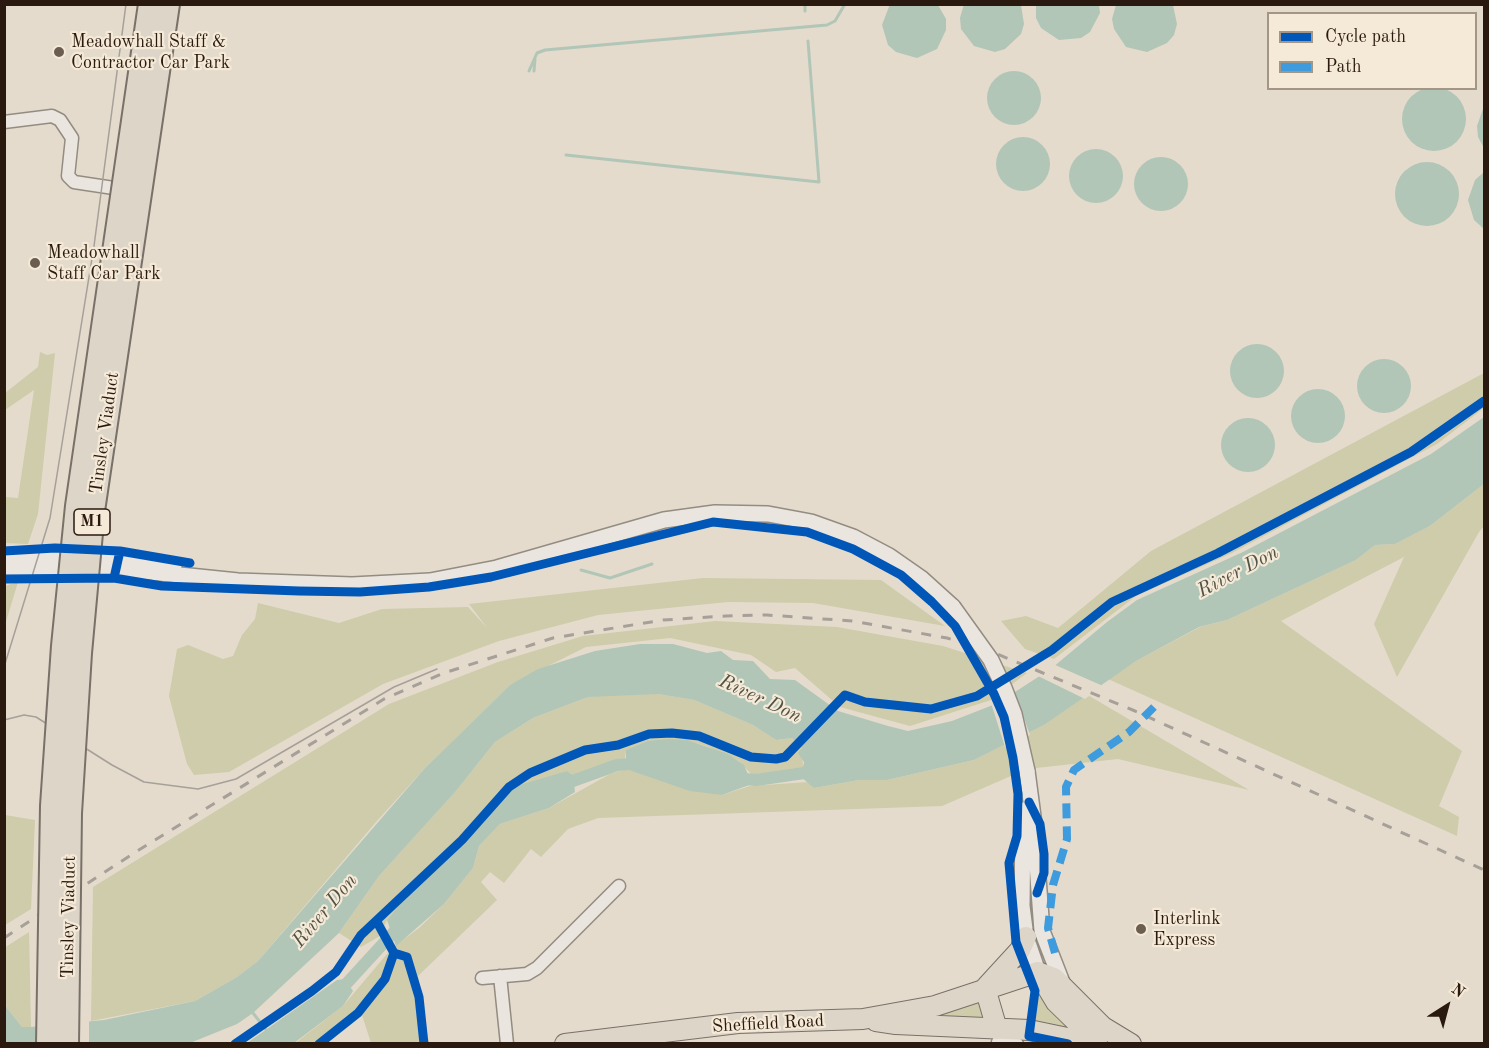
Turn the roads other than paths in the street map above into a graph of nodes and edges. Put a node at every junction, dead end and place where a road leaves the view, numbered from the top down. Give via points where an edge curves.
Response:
1 (150, 4) edge
2 (168, 4) edge
3 (4, 122) edge
4 (140, 192) dead end
5 (4, 556) edge
6 (4, 570) edge
7 (238, 580) junction
8 (1029, 802) junction
9 (619, 886) dead end
10 (1026, 938) junction
11 (1038, 972) junction
12 (500, 976) junction
13 (482, 978) dead end
14 (986, 988) junction
15 (1065, 988) junction
16 (864, 1019) junction
17 (998, 1038) edge
18 (1100, 1038) edge
19 (612, 1040) edge
20 (48, 1044) edge
21 (67, 1044) edge
22 (507, 1044) edge
23 (565, 1044) edge
24 (1017, 1044) edge
25 (1115, 1044) edge
26 (1131, 1044) edge

1 - 20 highway, Tinsley Viaduct / M1, bridge via 77,506 65,622 52,806
2 - 21 highway, Tinsley Viaduct / M1, bridge via 93,512 70,813
3 - 4 street via 52,116 60,120 72,138 68,176 74,182
5 - 7 street via 78,554 192,568
6 - 7 street via 121,570
7 - 8 street, bridge via 351,585 430,581 530,560 664,520 715,513 768,514 811,522 853,537 889,556 953,607 991,660 1004,688 1027,771
8 - 10 street via 1023,824 1021,868
8 - 15 street via 1034,824 1037,893 1047,949
9 - 12 street via 537,968 526,974
10 - 11 street
10 - 14 main road
11 - 14 main road, Sheffield Road
11 - 15 main road, Sheffield Road
11 - 18 main road via 1056,1002
12 - 13 street
12 - 22 street
14 - 16 main road, Sheffield Road via 935,1006
14 - 17 main road
15 - 18 main road, Sheffield Road
16 - 17 main road, Sheffield Road
16 - 19 main road, Sheffield Road via 738,1023
17 - 18 main road, Sheffield Road via 1034,1030
17 - 24 street, Sheffield Road
18 - 25 main road
18 - 26 main road, Sheffield Road
19 - 23 main road, Sheffield Road

